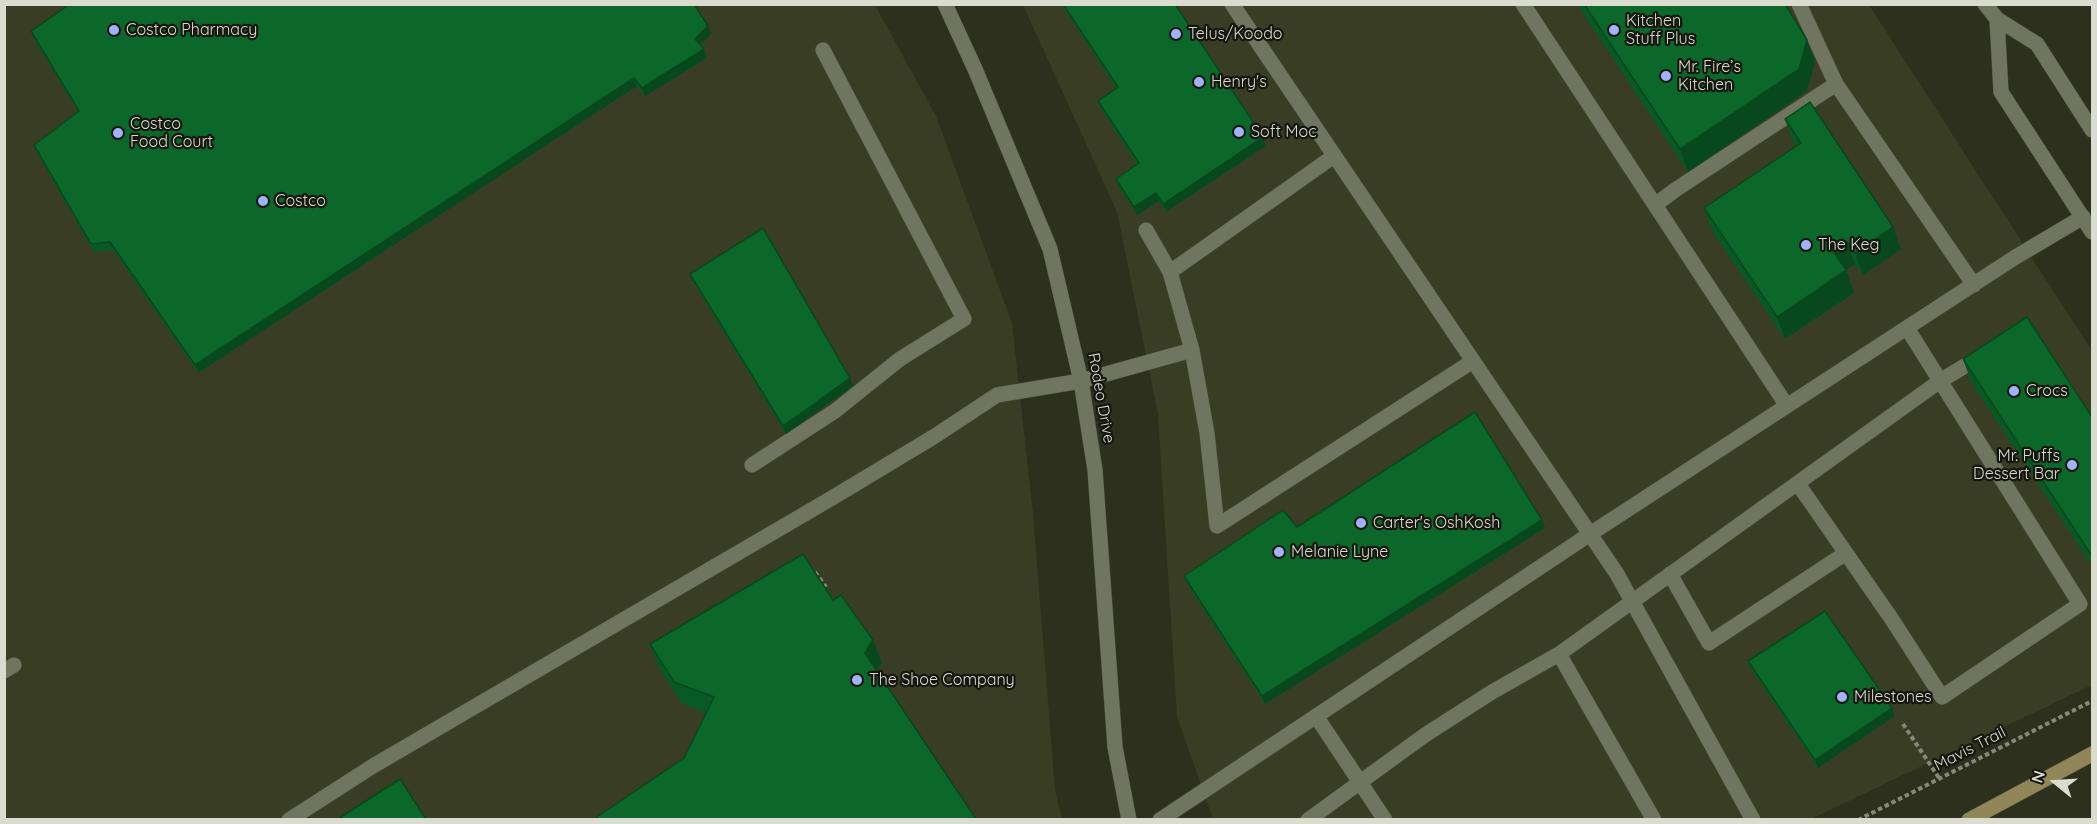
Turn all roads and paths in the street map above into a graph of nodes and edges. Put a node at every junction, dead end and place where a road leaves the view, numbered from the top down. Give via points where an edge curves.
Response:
1 (945, 4) edge
2 (1232, 4) edge
3 (1523, 4) edge
4 (1799, 4) edge
5 (1985, 4) edge
6 (1997, 19) junction
7 (823, 50) dead end
8 (1836, 84) junction
9 (2078, 108) junction
10 (2092, 119) edge
11 (2092, 130) edge
12 (1334, 156) junction
13 (1655, 205) junction
14 (2083, 217) junction
15 (1146, 230) dead end
16 (2092, 232) edge
17 (1170, 272) junction
18 (1974, 285) junction
19 (1907, 328) junction
20 (1998, 346) edge
21 (1192, 350) junction
22 (1473, 361) junction
23 (1081, 381) junction
24 (1940, 381) junction
25 (1787, 406) junction
26 (752, 465) dead end
27 (1798, 484) junction
28 (1590, 534) junction
29 (1846, 553) junction
30 (811, 567) edge
31 (1670, 574) junction
32 (826, 586) edge
33 (1633, 601) junction
34 (1559, 654) junction
35 (2092, 700) edge
36 (1316, 716) junction
37 (1903, 724) dead end
38 (2092, 754) edge
39 (1939, 778) junction
40 (1360, 783) junction
41 (289, 819) edge
42 (1129, 819) edge
43 (1160, 819) edge
44 (1308, 819) edge
45 (1385, 819) edge
46 (1654, 819) edge
47 (1753, 819) edge
48 (1858, 819) edge
49 (1969, 819) edge

1 - 23 street, Rodeo Drive via 1050,249
2 - 12 street
3 - 13 street
4 - 8 street
5 - 6 street
6 - 9 street via 2037,45
6 - 14 street via 2001,92
7 - 26 street via 964,319 900,359 835,411
8 - 13 street
8 - 18 street
9 - 10 street
9 - 11 street
12 - 17 street
12 - 22 street
13 - 25 street
14 - 16 street
14 - 18 street
15 - 17 street
17 - 21 street
18 - 19 street
19 - 24 street
19 - 25 street
20 - 24 street
21 - 22 street via 1207,433 1217,526
21 - 23 street
22 - 28 street
23 - 41 street via 997,395 832,498
23 - 42 street, Rodeo Drive via 1095,470 1115,747
24 - 27 street
24 - 29 street via 2080,603 1942,697
25 - 28 street
27 - 29 street
27 - 31 street
28 - 33 street
28 - 36 street
29 - 31 street via 1709,644
30 - 32 path
31 - 33 street
33 - 34 street
33 - 47 street
34 - 40 street via 1425,735
34 - 46 street
35 - 39 path, Mavis Trail
36 - 40 street
36 - 43 street
37 - 39 path
38 - 49 main road
39 - 48 path, Mavis Trail
40 - 44 street
40 - 45 street

